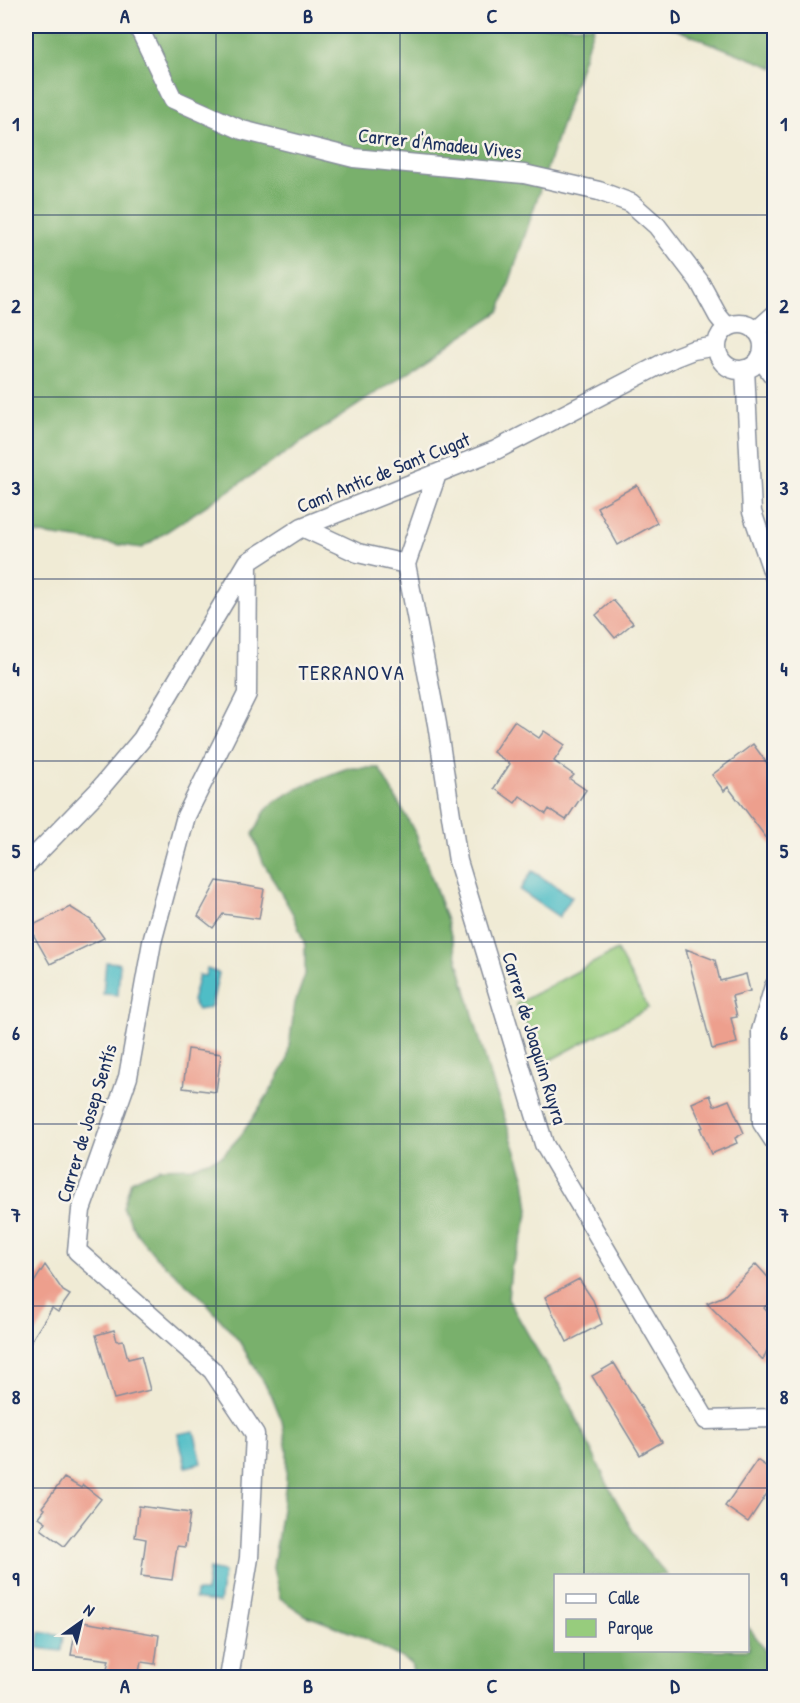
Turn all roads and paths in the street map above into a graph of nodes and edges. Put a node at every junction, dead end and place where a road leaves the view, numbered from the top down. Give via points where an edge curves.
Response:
1 (138, 26) edge
2 (774, 315) edge
3 (728, 327) junction
4 (756, 331) junction
5 (717, 346) junction
6 (753, 364) junction
7 (774, 377) edge
8 (437, 474) junction
9 (302, 527) junction
10 (248, 562) junction
11 (406, 564) junction
12 (774, 576) edge
13 (26, 865) edge
14 (774, 986) edge
15 (774, 1141) edge
16 (774, 1418) edge
17 (229, 1677) edge

1 - 3 street, Carrer d'Amadeu Vives via 172,99 242,130 354,158 524,174 599,191 631,203 657,225
2 - 4 street
3 - 4 street via 742,324
3 - 5 street
4 - 6 street via 762,341 762,353
5 - 6 street via 723,363 734,369
5 - 8 street, Camí Antic de Sant Cugat via 675,357 496,450
6 - 7 street
6 - 12 street via 752,512
8 - 9 street, Camí Antic de Sant Cugat
8 - 11 street, Carrer de Joaquim Ruyra
9 - 10 street, Camí Antic de Sant Cugat
9 - 11 street via 358,553
10 - 13 street, Camí Antic de Sant Cugat via 142,739
10 - 17 street, Carrer de Josep Sentís via 247,694 186,816 152,942 128,1077 81,1210 77,1251 212,1370 255,1434 249,1558
11 - 16 street, Carrer de Joaquim Ruyra via 458,861 544,1144 706,1420
14 - 15 street via 761,1031 762,1123

